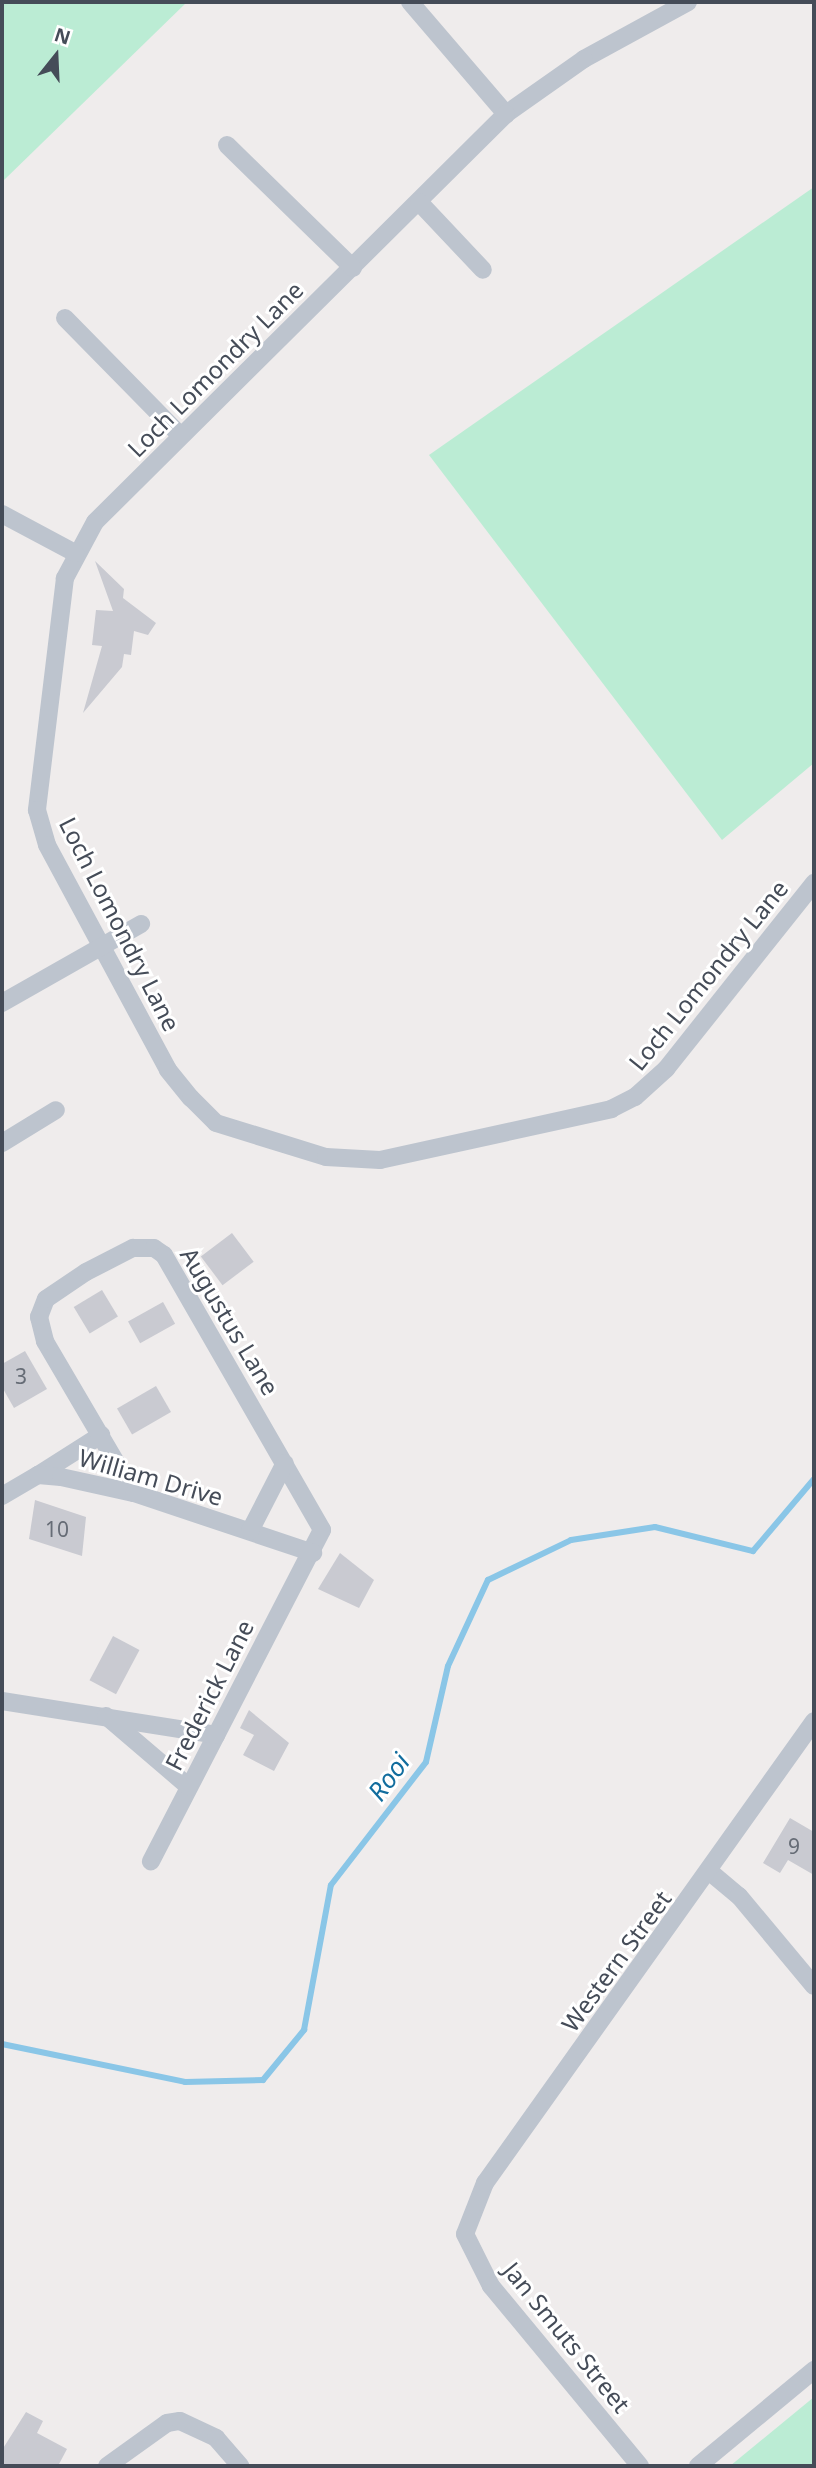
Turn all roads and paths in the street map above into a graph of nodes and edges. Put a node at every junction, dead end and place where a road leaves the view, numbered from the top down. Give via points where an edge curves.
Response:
1 (410, 2) edge
2 (688, 2) edge
3 (506, 114) junction
4 (227, 145) dead end
5 (419, 202) junction
6 (353, 268) junction
7 (483, 270) dead end
8 (65, 318) dead end
9 (181, 436) junction
10 (2, 514) edge
11 (75, 553) junction
12 (814, 883) edge
13 (141, 924) dead end
14 (104, 944) junction
15 (2, 1003) edge
16 (56, 1110) dead end
17 (2, 1143) edge
18 (101, 1435) junction
19 (285, 1463) junction
20 (38, 1475) junction
21 (134, 1493) junction
22 (2, 1496) edge
23 (250, 1531) junction
24 (313, 1553) junction
25 (2, 1701) edge
26 (106, 1716) junction
27 (814, 1721) edge
28 (216, 1735) junction
29 (189, 1787) junction
30 (151, 1861) dead end
31 (710, 1872) junction
32 (814, 1986) edge
33 (465, 2234) joint
34 (814, 2370) edge
35 (107, 2466) edge
36 (240, 2466) edge
37 (640, 2466) edge
38 (698, 2466) edge

1 - 3 street
2 - 3 street, Loch Lomondry Lane via 584,59
3 - 5 street, Loch Lomondry Lane
4 - 6 street
5 - 6 street, Loch Lomondry Lane
5 - 7 street
6 - 9 street, Loch Lomondry Lane
8 - 9 street
9 - 11 street, Loch Lomondry Lane via 95,522
10 - 11 street
11 - 14 street, Loch Lomondry Lane via 60,603 37,810 47,845
12 - 14 street, Loch Lomondry Lane via 690,1040 635,1097 611,1109 380,1160 326,1157 216,1124 168,1070
13 - 14 street
14 - 15 street
16 - 17 street
18 - 19 street, Augustus Lane via 45,1341 38,1317 47,1299 86,1272 133,1248 153,1248 164,1255
18 - 20 street
18 - 21 street, Augustus Lane
19 - 23 street
19 - 24 street, Augustus Lane via 321,1524
20 - 21 street, William Drive
20 - 22 street
21 - 23 street, William Drive
23 - 24 street, William Drive
24 - 28 street, Frederick Lane
25 - 26 street
26 - 28 street
26 - 29 street
27 - 31 street, Western Street
28 - 29 street, Frederick Lane
29 - 30 street, Frederick Lane
31 - 32 street via 739,1896
31 - 33 street, Western Street via 485,2183
33 - 37 street, Jan Smuts Street via 491,2286
34 - 38 street
35 - 36 street via 167,2423 180,2421 216,2438

